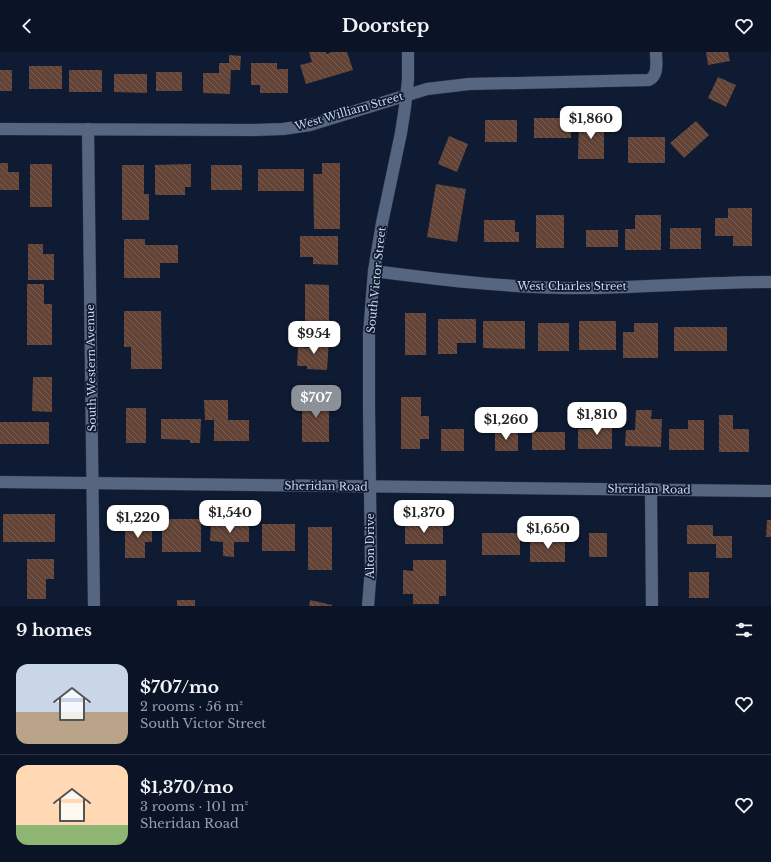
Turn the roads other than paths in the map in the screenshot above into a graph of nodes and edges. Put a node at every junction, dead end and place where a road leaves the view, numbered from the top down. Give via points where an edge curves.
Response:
1 (408, 52) edge
2 (656, 52) edge
3 (406, 95) junction
4 (0, 129) edge
5 (88, 129) junction
6 (374, 271) junction
7 (771, 282) edge
8 (0, 482) edge
9 (93, 484) junction
10 (370, 486) junction
11 (651, 490) junction
12 (771, 491) edge
13 (94, 606) edge
14 (368, 606) edge
15 (652, 606) edge

1 - 3 street, South Victor Street
2 - 3 street, West William Street via 656,69 654,76 649,80 469,84 427,89
3 - 5 street, West William Street via 310,124 283,129
3 - 6 street, South Victor Street
4 - 5 street, West William Street
5 - 9 street, South Western Avenue
6 - 7 street, West Charles Street via 440,280 517,286 594,288
6 - 10 street, South Victor Street via 369,334
8 - 9 street, Sheridan Road
9 - 10 street, Sheridan Road
9 - 13 street, South Western Avenue
10 - 11 street, Sheridan Road
10 - 14 street, Alton Drive via 371,568
11 - 12 street, Sheridan Road
11 - 15 street

